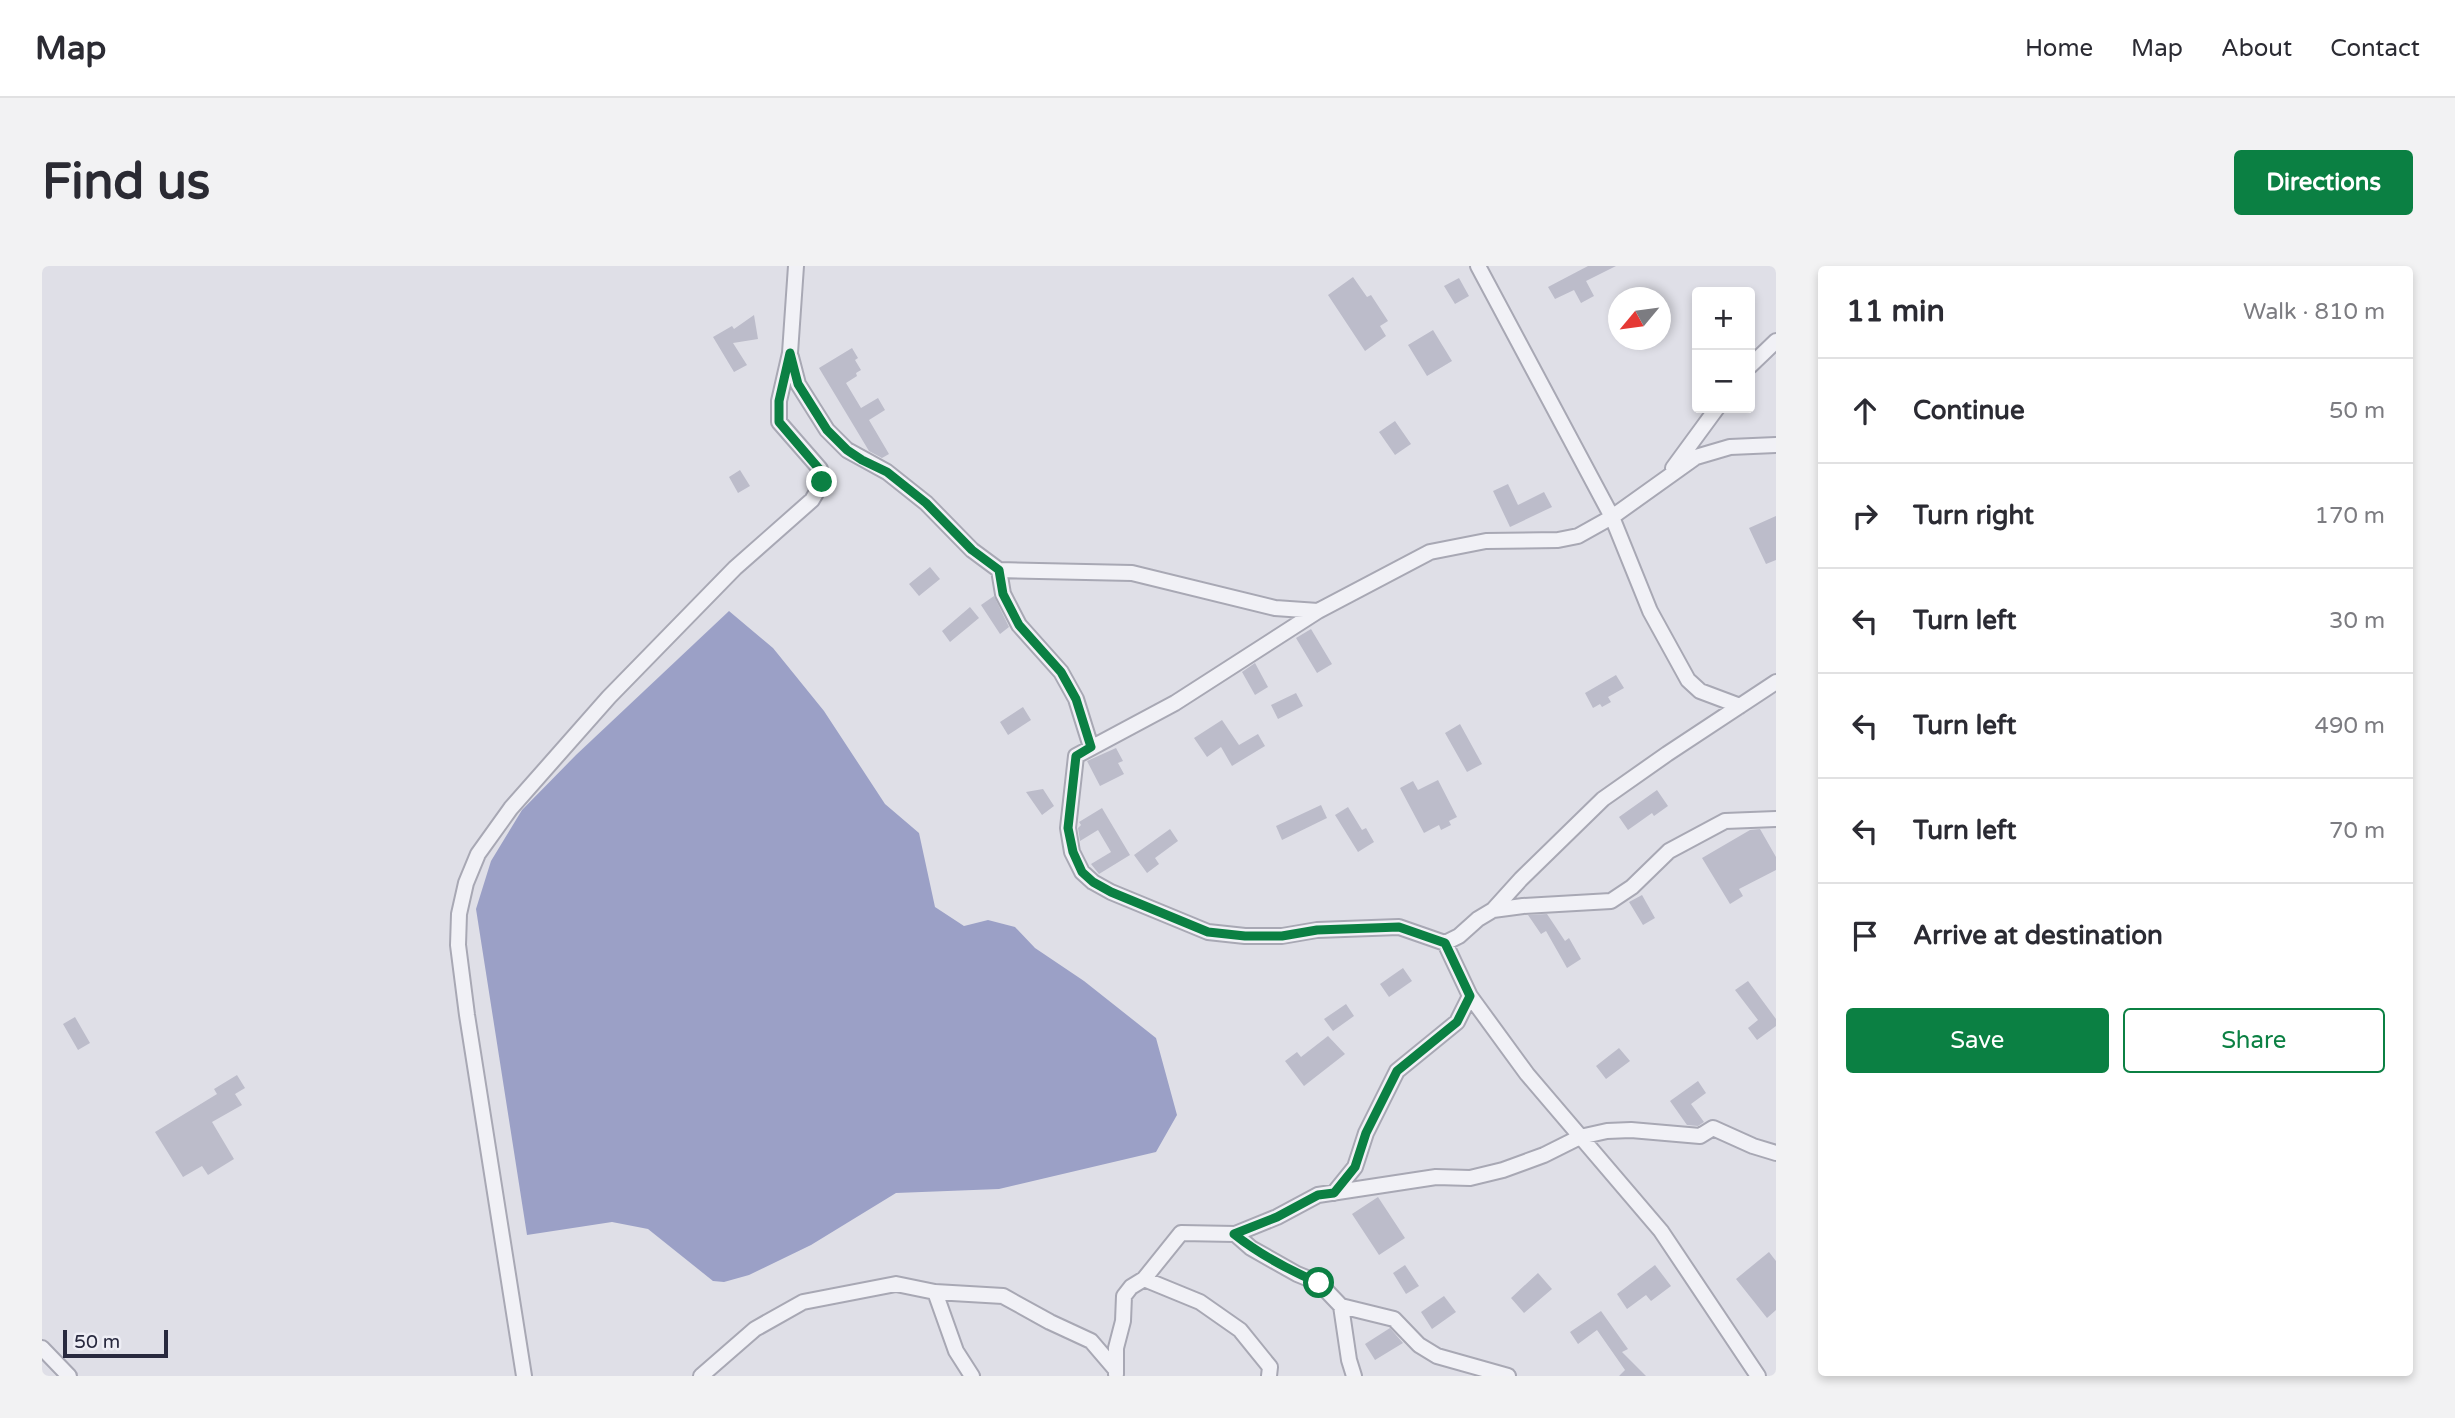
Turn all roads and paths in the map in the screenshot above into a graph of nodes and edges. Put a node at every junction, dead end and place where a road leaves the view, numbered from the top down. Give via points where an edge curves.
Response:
1 (796, 266) edge
2 (1478, 266) edge
3 (1776, 341) edge
4 (790, 353) junction
5 (1755, 361) edge
6 (1713, 413) edge
7 (1776, 445) edge
8 (1666, 478) junction
9 (1612, 517) junction
10 (999, 570) junction
11 (1318, 611) junction
12 (1776, 682) edge
13 (1740, 706) junction
14 (1091, 747) junction
15 (1776, 819) edge
16 (1493, 910) junction
17 (1445, 943) junction
18 (1470, 996) junction
19 (1580, 1138) junction
20 (1776, 1153) edge
21 (1334, 1193) junction
22 (1234, 1234) junction
23 (1144, 1279) junction
24 (935, 1293) junction
25 (1341, 1306) junction
26 (42, 1348) edge
27 (1116, 1373) edge
28 (69, 1376) edge
29 (524, 1376) edge
30 (701, 1376) edge
31 (972, 1376) edge
32 (1269, 1376) edge
33 (1354, 1376) edge
34 (1508, 1376) edge
35 (1758, 1376) edge

1 - 4 street
2 - 9 street
3 - 5 street
4 - 10 street via 798,384 827,430 847,450 887,472 926,503 972,550
4 - 29 street via 779,422 820,470 822,482 813,500 735,568 609,697 511,808 478,854 466,883 458,945
6 - 8 street
7 - 8 street via 1718,450 1696,457
8 - 9 street
9 - 11 street via 1591,530 1559,540 1486,541 1430,552
9 - 13 street via 1650,611 1688,680 1700,691
10 - 11 street via 1132,573 1275,608
10 - 14 street via 1003,594 1019,625 1061,672 1076,699
11 - 14 street via 1175,703
12 - 13 street
13 - 16 street via 1602,799
14 - 17 street via 1076,756 1068,828 1082,872 1093,882 1208,932 1282,936 1399,927
15 - 16 street via 1725,821 1669,851 1611,901
16 - 17 street
17 - 18 street
18 - 19 street
18 - 21 street via 1457,1022 1397,1071 1366,1133 1355,1167
19 - 20 street via 1631,1130 1700,1136 1713,1128
19 - 21 street via 1503,1170 1470,1178 1436,1177
19 - 35 street via 1661,1231
21 - 22 street via 1318,1195
22 - 23 street via 1181,1233
22 - 25 street via 1251,1248 1319,1283
23 - 27 street via 1124,1296
23 - 32 street via 1200,1302 1240,1330 1270,1367
24 - 27 street via 1003,1296 1091,1341
24 - 30 street via 896,1284 803,1302 755,1329
24 - 31 street via 956,1351
25 - 33 street
25 - 34 street via 1394,1319 1437,1356
26 - 28 street

